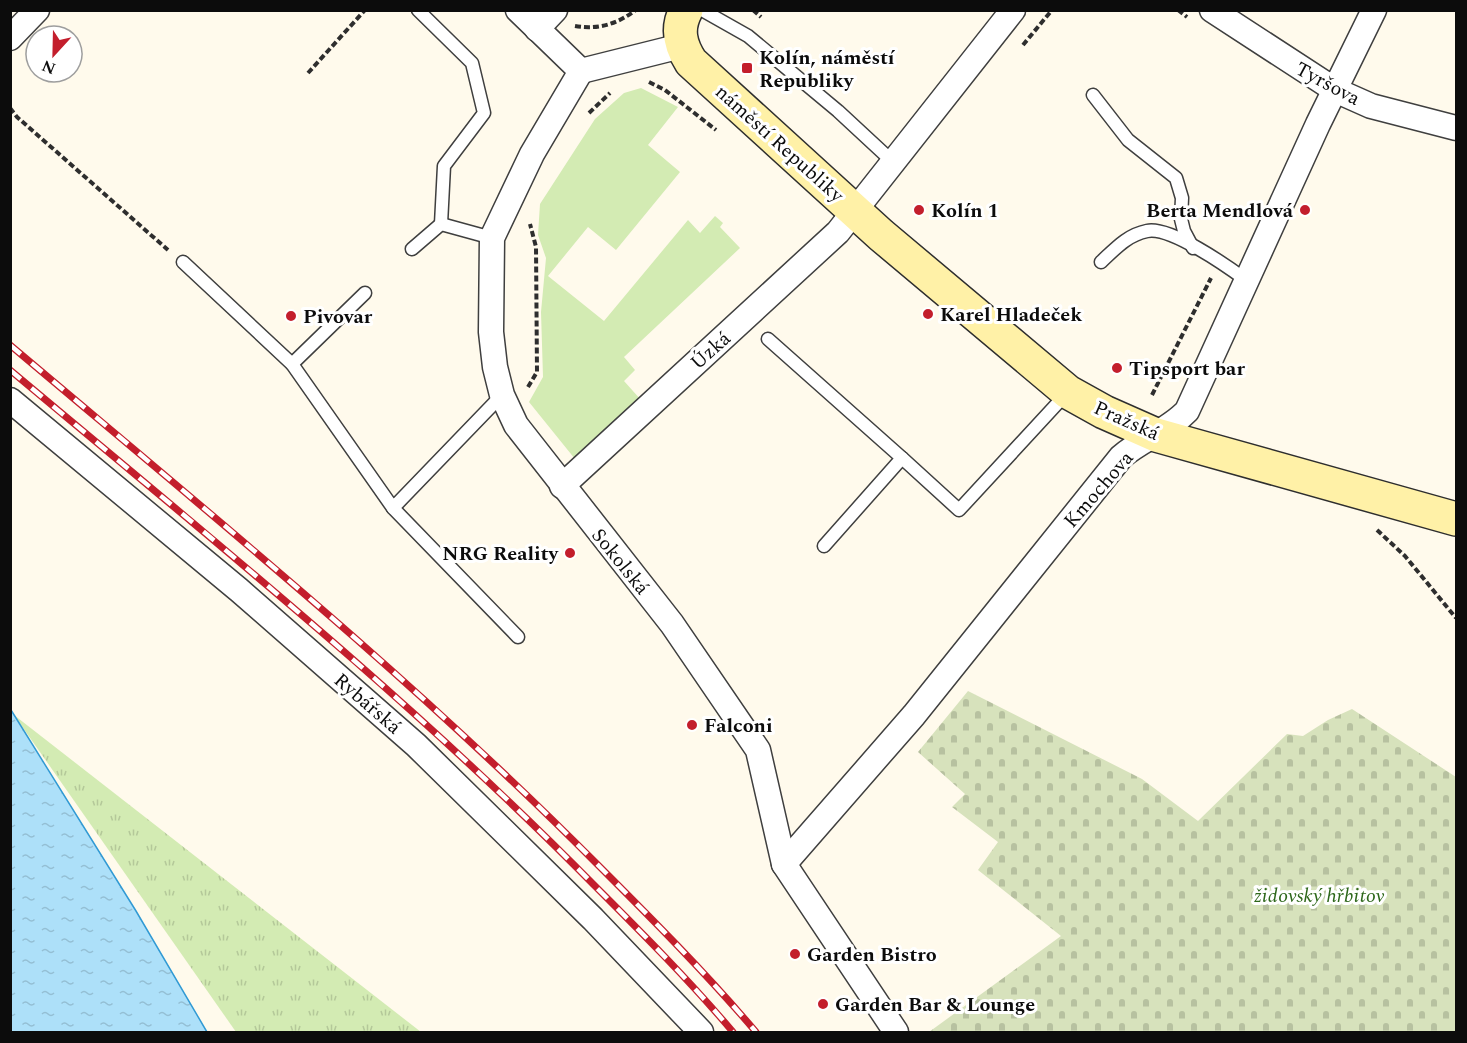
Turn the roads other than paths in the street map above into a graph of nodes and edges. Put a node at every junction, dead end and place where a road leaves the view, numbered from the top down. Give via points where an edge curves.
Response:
1 (37, 10) edge
2 (418, 10) edge
3 (518, 10) edge
4 (686, 10) edge
5 (702, 10) edge
6 (1013, 10) edge
7 (1212, 10) edge
8 (1374, 10) edge
9 (554, 11) edge
10 (537, 29) junction
11 (10, 38) edge
12 (681, 46) junction
13 (581, 71) junction
14 (1335, 90) junction
15 (1093, 95) dead end
16 (1456, 128) edge
17 (893, 162) junction
18 (855, 211) junction
19 (441, 224) junction
20 (492, 238) junction
21 (1194, 248) junction
22 (412, 249) dead end
23 (183, 262) road end
24 (1101, 262) dead end
25 (1246, 280) junction
26 (365, 293) dead end
27 (768, 339) dead end
28 (292, 364) junction
29 (1068, 392) junction
30 (512, 394) junction
31 (10, 400) edge
32 (1156, 435) junction
33 (902, 458) junction
34 (562, 486) junction
35 (393, 508) junction
36 (1456, 519) edge
37 (824, 546) dead end
38 (518, 637) dead end
39 (784, 864) junction
40 (701, 1032) edge
41 (896, 1032) edge

1 - 11 street
2 - 19 lane via 472,63 484,113 444,166
3 - 10 street
4 - 12 street via 680,21
5 - 17 lane via 748,36
6 - 17 street, náměstí Republiky
7 - 14 street, Tyršova
8 - 14 street, Kmochova
9 - 10 street
10 - 13 street
12 - 13 street
12 - 18 street, náměstí Republiky via 697,68
13 - 20 street, Sokolská via 532,154
14 - 16 street, Tyršova via 1371,105
14 - 25 street, Kmochova
15 - 21 lane via 1128,140 1176,178 1184,231
17 - 18 street, náměstí Republiky
18 - 29 street, Pražská
18 - 34 street, Úzká via 838,232
19 - 20 lane
19 - 22 lane
20 - 30 street, Sokolská via 491,332
21 - 24 lane via 1165,232 1148,230 1126,239
21 - 25 lane
23 - 28 lane
25 - 32 street, Kmochova via 1187,411
26 - 28 lane
27 - 33 lane
28 - 35 lane
29 - 32 street, Pražská
29 - 33 lane via 959,510
30 - 34 street, Sokolská via 516,425
30 - 35 lane
31 - 40 street, Rybářská via 239,590 416,745
32 - 36 street, Pražská
32 - 39 street, Kmochova via 1121,457 914,715
33 - 37 lane
34 - 39 street, Sokolská via 672,624 758,750
35 - 38 lane
39 - 41 street, Sokolská

